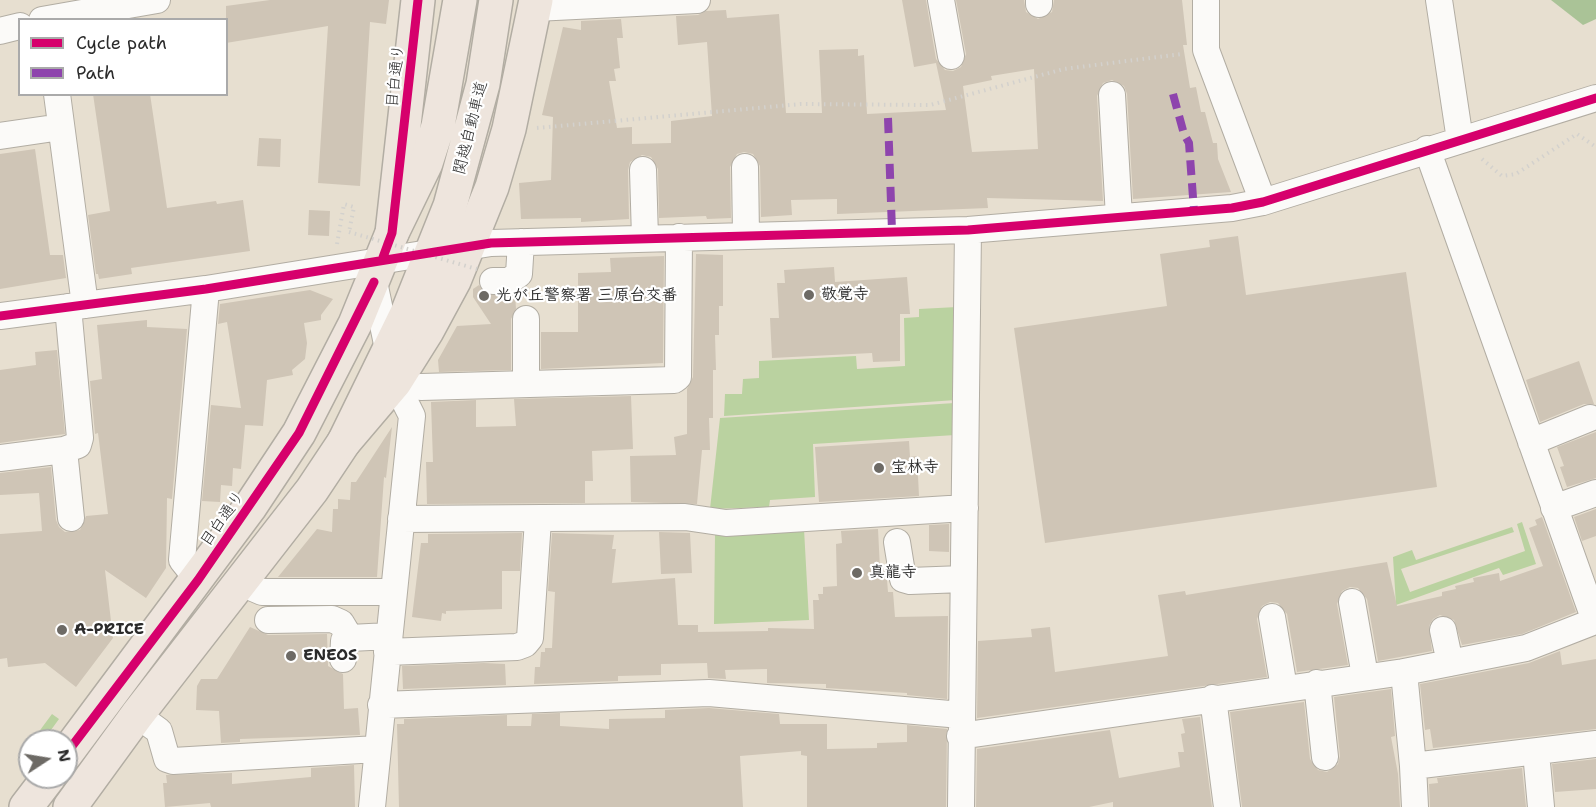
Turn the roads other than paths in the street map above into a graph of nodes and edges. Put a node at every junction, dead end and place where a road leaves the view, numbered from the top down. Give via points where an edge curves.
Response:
1 (157, 0) edge
2 (418, 0) edge
3 (460, 0) edge
4 (496, 0) edge
5 (697, 0) edge
6 (942, 0) edge
7 (1206, 0) edge
8 (1438, 0) edge
9 (536, 4) edge
10 (43, 14) edge
11 (18, 26) edge
12 (0, 31) edge
13 (951, 56) dead end
14 (1112, 95) dead end
15 (57, 96) edge
16 (1596, 98) edge
17 (62, 127) junction
18 (0, 136) edge
19 (1460, 140) junction
20 (1427, 149) junction
21 (745, 167) dead end
22 (643, 170) dead end
23 (1263, 202) junction
24 (1119, 217) junction
25 (968, 230) junction
26 (746, 235) junction
27 (679, 237) junction
28 (645, 238) junction
29 (521, 242) junction
30 (432, 252) junction
31 (383, 258) junction
32 (481, 266) junction
33 (206, 289) junction
34 (76, 306) junction
35 (0, 316) edge
36 (526, 319) dead end
37 (401, 374) junction
38 (526, 383) junction
39 (1590, 418) dead end
40 (1531, 442) junction
41 (64, 450) junction
42 (0, 458) edge
43 (1596, 493) edge
44 (965, 508) junction
45 (1554, 508) junction
46 (71, 518) dead end
47 (401, 519) junction
48 (538, 520) junction
49 (897, 542) dead end
50 (963, 579) junction
51 (198, 580) junction
52 (241, 583) junction
53 (393, 592) junction
54 (1352, 602) dead end
55 (1272, 617) dead end
56 (268, 620) dead end
57 (1596, 622) edge
58 (1443, 630) dead end
59 (388, 644) junction
60 (1450, 663) junction
61 (1404, 672) junction
62 (1365, 676) junction
63 (1317, 683) junction
64 (1284, 688) junction
65 (1214, 698) junction
66 (381, 705) junction
67 (137, 715) junction
68 (960, 726) junction
69 (78, 738) edge
70 (1596, 744) edge
71 (376, 749) junction
72 (1536, 752) junction
73 (1325, 757) dead end
74 (1413, 766) junction
75 (40, 789) edge
76 (26, 807) edge
77 (70, 807) edge
78 (372, 807) edge
79 (961, 807) edge
80 (1227, 807) edge
81 (1415, 807) edge
82 (1541, 807) edge

1 - 10 street
2 - 31 main road, 目白通り
3 - 31 main road, 関越自動車道 via 438,126 426,163
4 - 30 main road, 関越自動車道 via 474,126
5 - 9 street
6 - 13 street
7 - 23 street via 1206,50
8 - 19 street
9 - 32 main road via 492,187
11 - 12 street
14 - 24 street
15 - 17 street
16 - 19 street
17 - 18 street
17 - 34 street
19 - 20 street
20 - 23 street
20 - 40 street
21 - 26 street
22 - 28 street
23 - 24 street
24 - 25 street
25 - 26 street
25 - 44 street
26 - 27 street
27 - 28 street
27 - 38 street via 678,377
28 - 29 street
29 - 32 street
29 - 32 street via 519,274 510,281
30 - 31 street
30 - 32 street
30 - 37 main road, 関越自動車道
31 - 33 street
31 - 37 street
31 - 51 main road, 目白通り via 299,433
32 - 37 main road via 432,321
33 - 34 street
33 - 51 street via 182,560
34 - 35 street
34 - 41 street via 80,438 78,445
36 - 38 street
37 - 38 street
37 - 47 street via 412,416
37 - 52 main road via 345,442
39 - 40 street
40 - 45 street
41 - 42 street
41 - 46 street
43 - 45 street
44 - 48 street via 726,523 685,517
44 - 50 street
45 - 57 street
47 - 48 street
47 - 53 street
48 - 59 street via 530,638 525,644
49 - 50 street via 903,579
50 - 68 street
51 - 69 main road, 目白通り
52 - 53 street via 262,592
52 - 67 main road
53 - 59 street
54 - 62 street
55 - 64 street
56 - 59 street via 332,619 341,623 346,649
57 - 60 street via 1526,648
58 - 60 street
59 - 66 street
60 - 61 street
61 - 62 street
61 - 74 street
62 - 63 street
63 - 64 street
63 - 73 street
64 - 65 street
65 - 68 street
65 - 80 street
66 - 68 street via 709,693
66 - 71 street
67 - 71 street via 159,731 167,759 173,761
67 - 77 main road
68 - 79 street
70 - 72 street
71 - 78 street
72 - 74 street
72 - 82 street
74 - 81 street
75 - 76 main road

